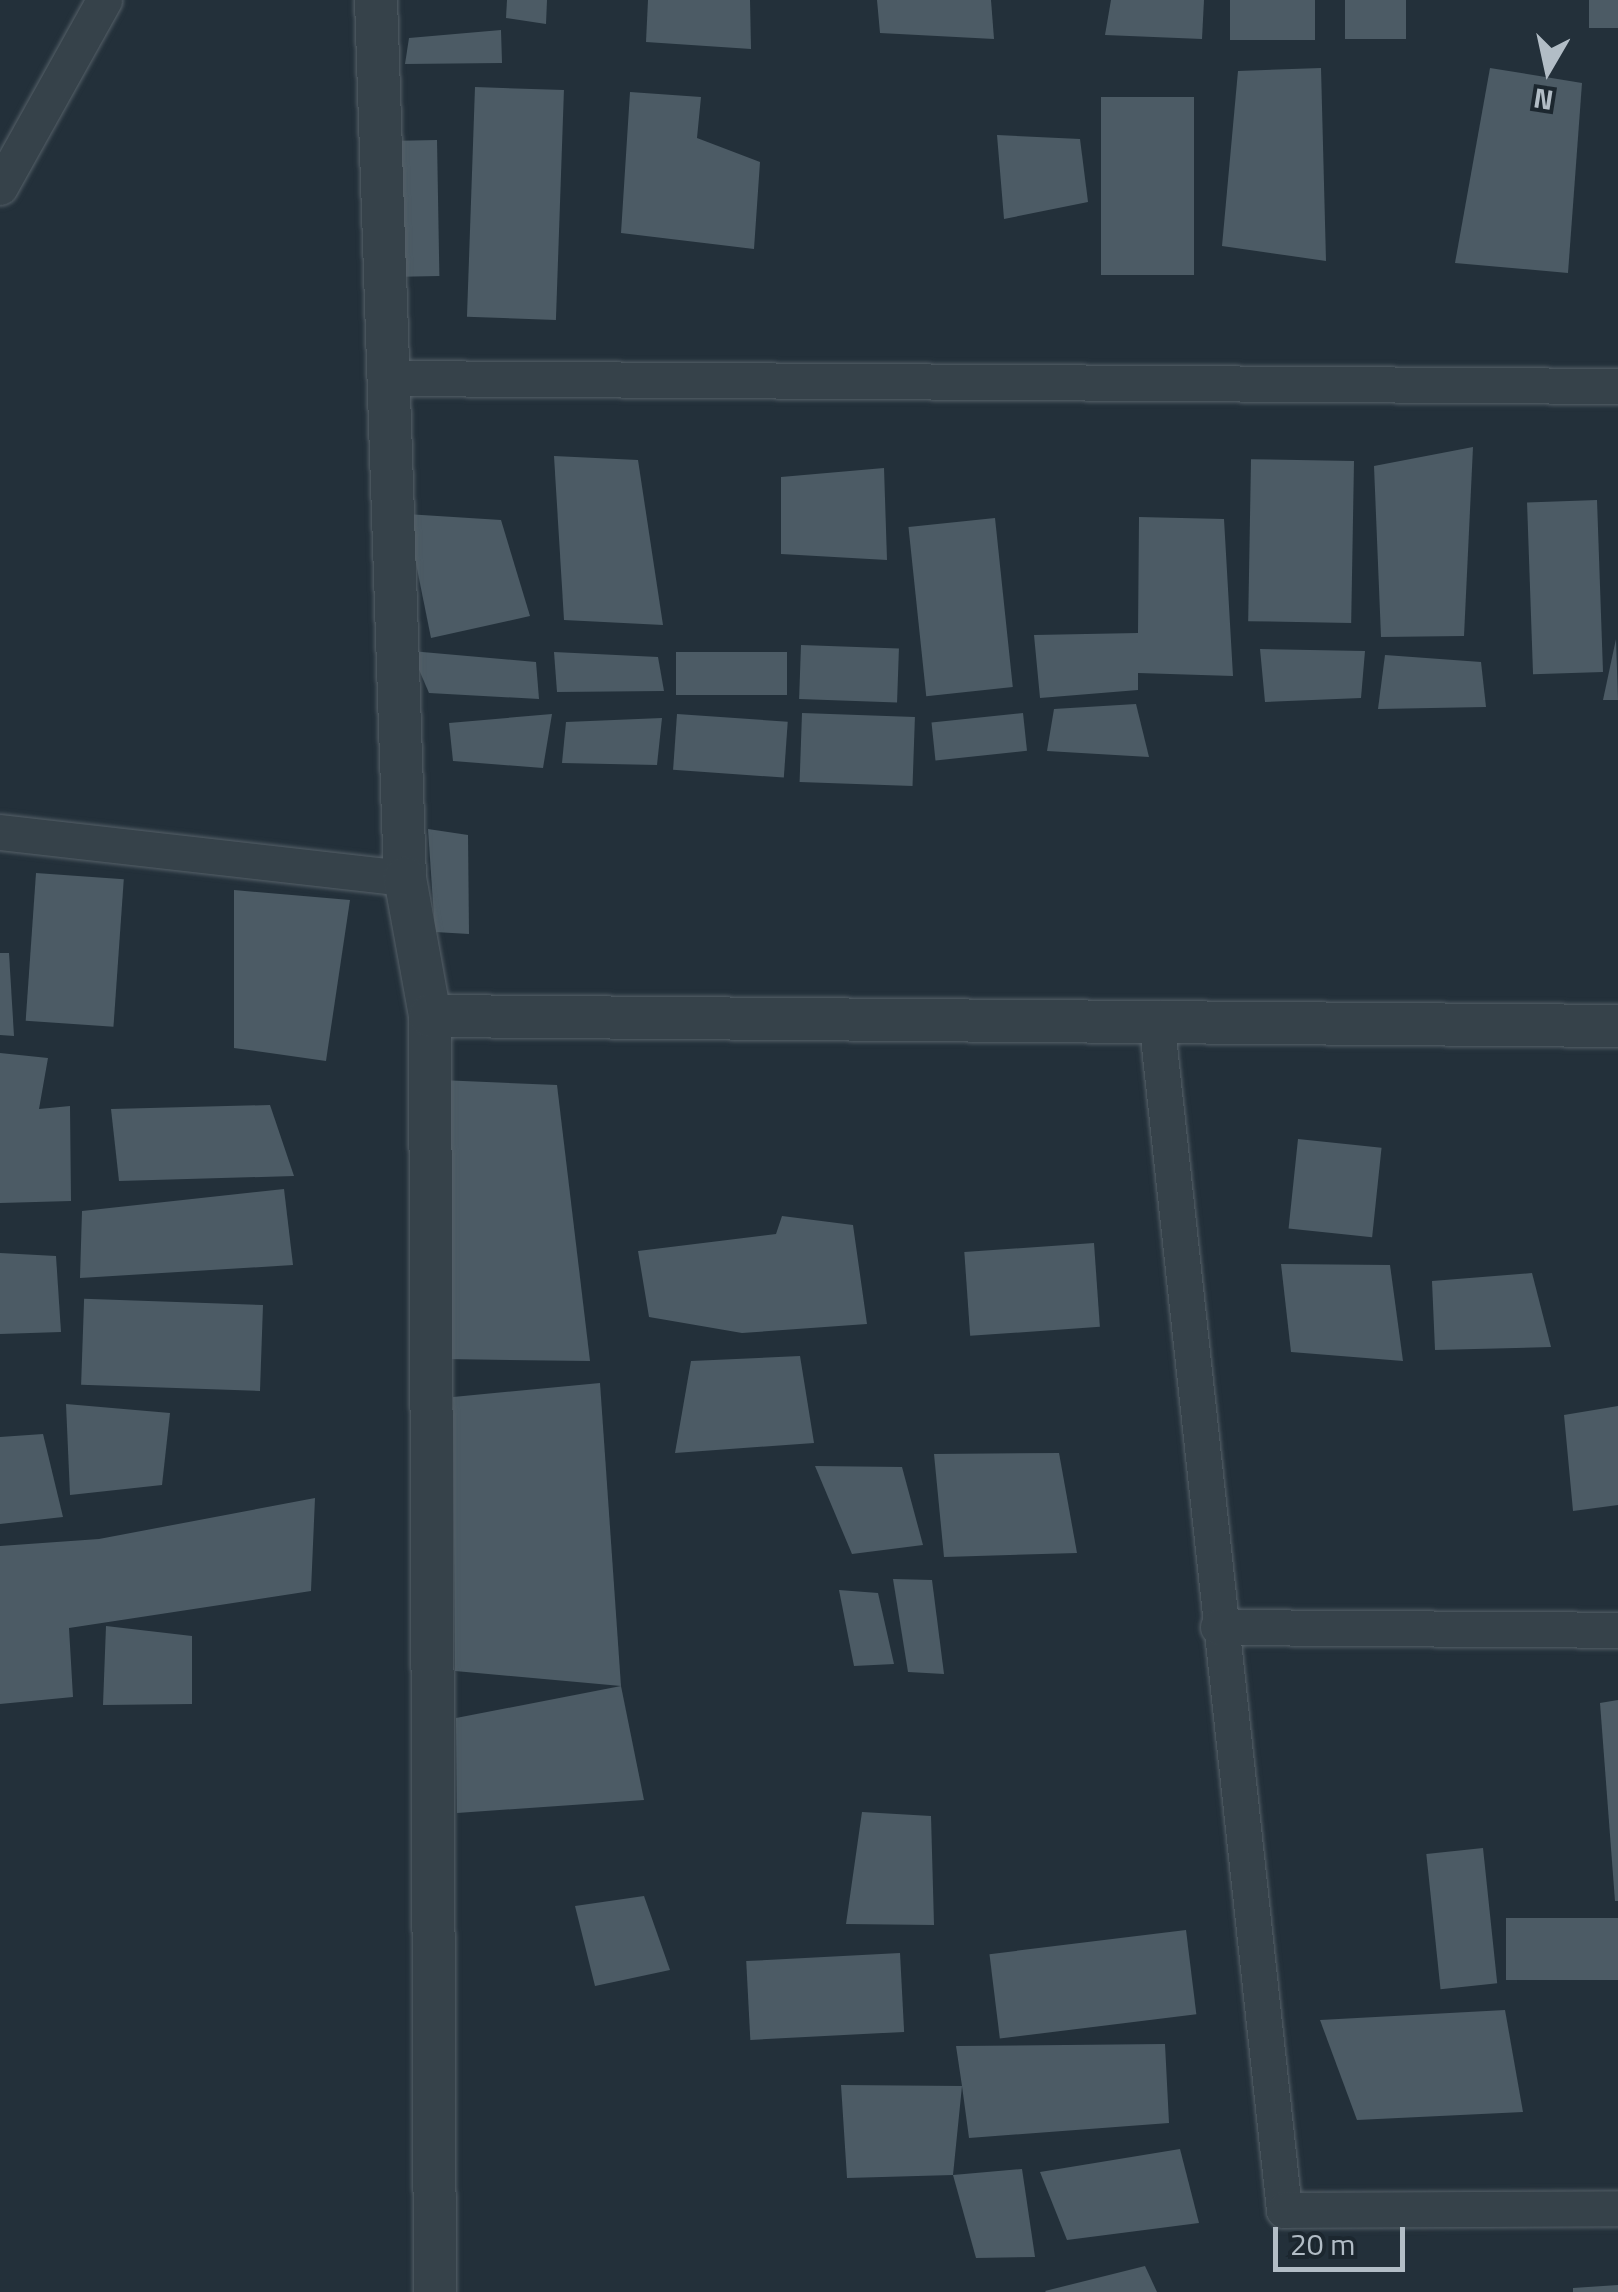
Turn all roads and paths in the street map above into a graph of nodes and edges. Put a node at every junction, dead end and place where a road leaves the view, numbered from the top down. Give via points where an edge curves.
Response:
1 (104, 0) edge
2 (376, 0) edge
3 (0, 187) edge
4 (386, 378) junction
5 (1618, 386) edge
6 (0, 832) edge
7 (405, 878) junction
8 (430, 1016) junction
9 (1156, 1018) junction
10 (1618, 1026) edge
11 (1218, 1627) junction
12 (1618, 1630) edge
13 (1618, 2208) edge
14 (435, 2292) edge

1 - 3 street
2 - 4 street
4 - 5 street
4 - 7 street
6 - 7 street
7 - 8 street
8 - 9 street
8 - 14 street
9 - 10 street
9 - 11 street
11 - 12 street
11 - 13 street via 1284,2210

